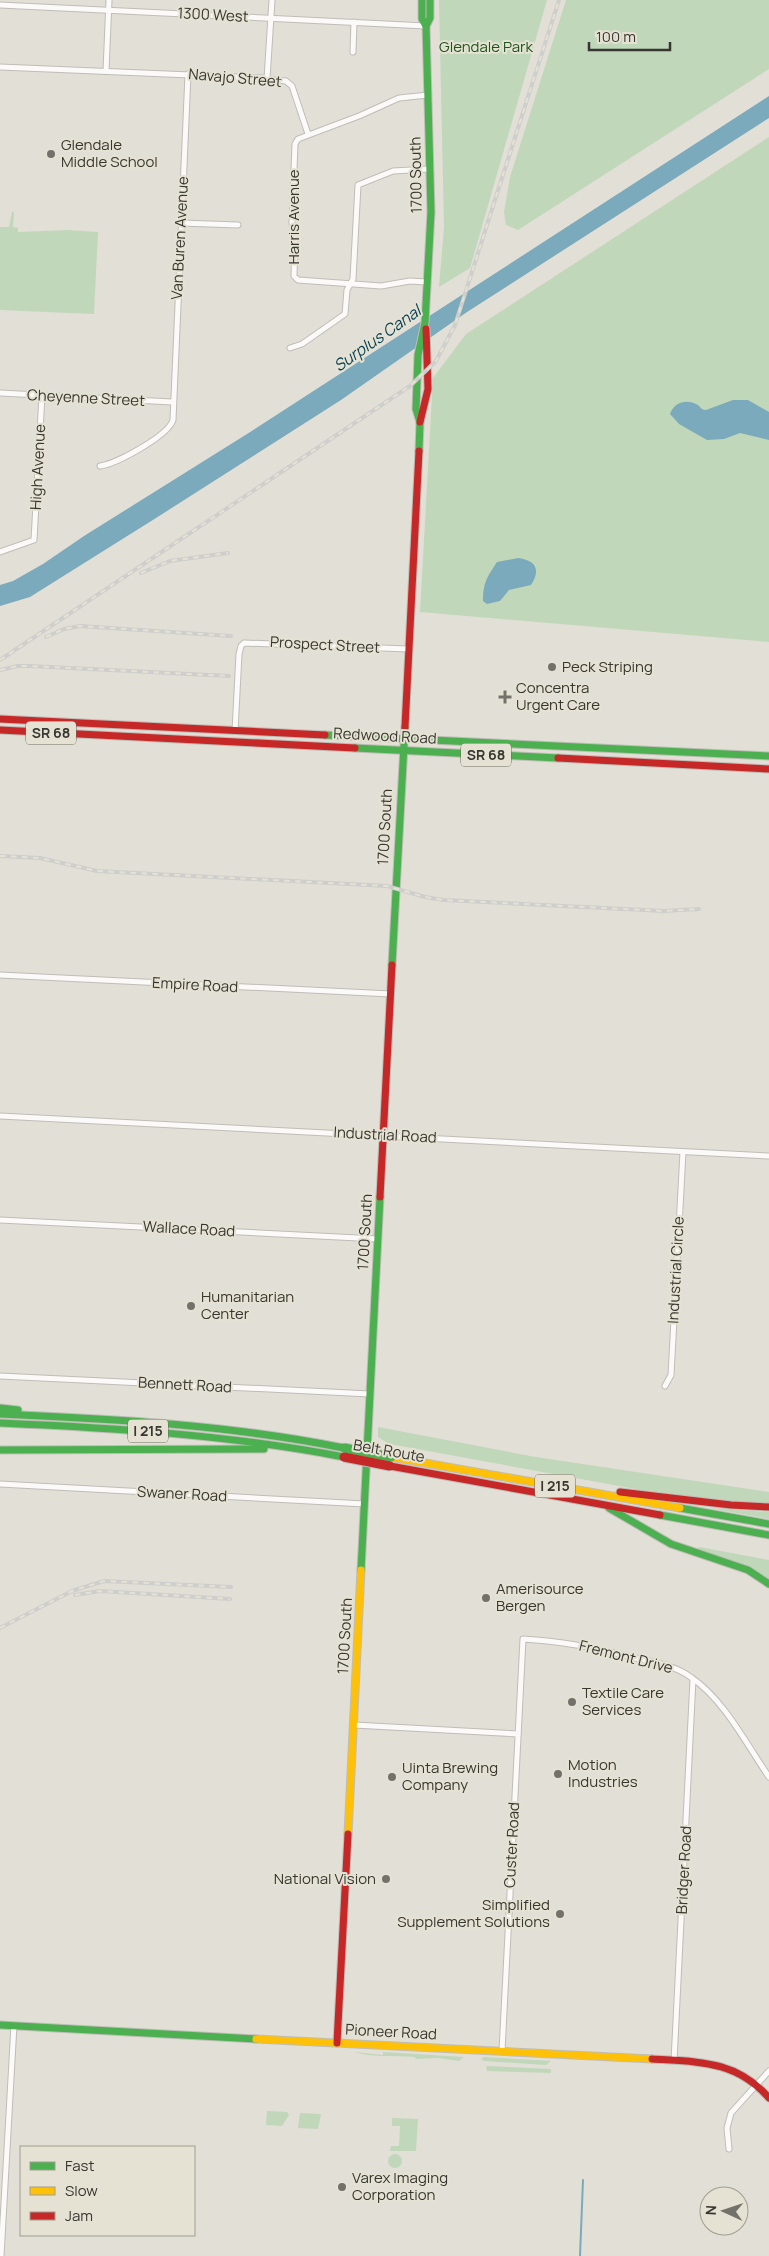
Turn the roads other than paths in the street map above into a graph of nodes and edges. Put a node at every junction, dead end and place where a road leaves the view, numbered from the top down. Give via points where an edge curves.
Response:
1 (110, 0) edge
2 (272, 0) edge
3 (422, 0) edge
4 (430, 0) edge
5 (0, 5) edge
6 (109, 10) junction
7 (271, 18) junction
8 (354, 22) junction
9 (426, 26) junction
10 (353, 52) dead end
11 (0, 67) edge
12 (106, 71) junction
13 (188, 74) junction
14 (268, 79) junction
15 (428, 95) junction
16 (308, 134) junction
17 (430, 169) junction
18 (181, 223) junction
19 (238, 224) dead end
20 (427, 282) junction
21 (350, 284) junction
22 (425, 323) junction
23 (290, 348) dead end
24 (0, 393) edge
25 (42, 395) junction
26 (172, 402) junction
27 (420, 422) junction
28 (100, 466) dead end
29 (0, 552) edge
30 (408, 649) junction
31 (0, 719) edge
32 (0, 730) edge
33 (235, 731) junction
34 (404, 739) junction
35 (403, 750) junction
36 (769, 756) edge
37 (769, 769) edge
38 (0, 975) edge
39 (390, 994) junction
40 (0, 1116) edge
41 (383, 1135) junction
42 (683, 1152) junction
43 (769, 1156) edge
44 (0, 1220) edge
45 (378, 1239) junction
46 (0, 1376) edge
47 (664, 1386) dead end
48 (370, 1394) junction
49 (0, 1408) edge
50 (0, 1414) edge
51 (62, 1417) junction
52 (0, 1424) edge
53 (294, 1449) junction
54 (0, 1450) edge
55 (344, 1452) junction
56 (390, 1461) junction
57 (0, 1484) edge
58 (558, 1486) junction
59 (600, 1503) junction
60 (365, 1504) junction
61 (769, 1508) edge
62 (769, 1524) edge
63 (769, 1534) edge
64 (769, 1584) edge
65 (523, 1639) joint
66 (693, 1679) junction
67 (354, 1725) junction
68 (518, 1734) junction
69 (769, 1776) edge
70 (0, 2025) edge
71 (14, 2025) junction
72 (337, 2042) junction
73 (502, 2051) junction
74 (674, 2060) junction
75 (769, 2071) edge
76 (756, 2084) junction
77 (769, 2098) edge
78 (729, 2149) dead end
79 (2, 2256) edge

1 - 6 street
2 - 7 street
3 - 9 main road, 1700 South via 422,18
4 - 9 main road, 1700 South via 430,18
5 - 6 street, 1300 West
6 - 7 street, 1300 West
6 - 12 street
7 - 8 street, 1300 West
7 - 14 street
8 - 9 street, 1300 West
8 - 10 street
9 - 15 main road, 1700 South
11 - 12 street, Navajo Street
12 - 13 street, Navajo Street
13 - 14 street, Navajo Street
13 - 18 street, Van Buren Avenue
14 - 16 street, Navajo Street via 290,84
15 - 16 street via 399,98
15 - 17 main road, 1700 South
16 - 21 street, Harris Avenue via 295,144 294,276 302,282
17 - 20 main road, 1700 South
17 - 21 street via 393,171 358,185 353,279
18 - 19 street
18 - 26 street, Van Buren Avenue
20 - 21 street via 385,286
20 - 22 main road, 1700 South
21 - 23 street via 346,290 344,317 302,344
22 - 27 main road, 1700 South via 418,355 416,410
22 - 27 main road, 1700 South via 428,348 426,411
24 - 25 street, Cheyenne Street
25 - 26 street, Cheyenne Street
25 - 29 street, High Avenue via 34,540
26 - 28 street, Van Buren Avenue via 173,420 166,431 115,463
27 - 30 main road, 1700 South
30 - 33 street, Prospect Street via 243,644 239,654
30 - 34 main road, 1700 South
31 - 33 main road, Redwood Road / SR 68
32 - 35 main road, Redwood Road / SR 68
33 - 34 main road, Redwood Road / SR 68
34 - 35 main road, 1700 South
34 - 36 main road, Redwood Road / SR 68
35 - 37 main road, Redwood Road / SR 68
35 - 39 main road, 1700 South
38 - 39 street, Empire Road
39 - 41 main road, 1700 South
40 - 41 street, Industrial Road
41 - 42 street, Industrial Road
41 - 45 main road, 1700 South
42 - 43 street, Industrial Road
42 - 47 street, Industrial Circle via 671,1375
44 - 45 street, Wallace Road
45 - 48 main road, 1700 South
46 - 48 street, Bennett Road
48 - 60 main road, 1700 South
49 - 51 main road
50 - 51 main road, Belt Route / I 215
51 - 55 main road, Belt Route / I 215 via 211,1428
52 - 53 main road, Belt Route / I 215 via 152,1431
53 - 54 main road
53 - 55 main road, Belt Route / I 215
55 - 56 main road, Belt Route / I 215, bridge
56 - 58 main road, Belt Route / I 215
56 - 59 main road, Belt Route / I 215
57 - 60 street, Swaner Road
58 - 61 main road via 584,1486 731,1506
58 - 62 main road, Belt Route / I 215
59 - 63 main road, Belt Route / I 215
59 - 64 main road via 672,1544 748,1570
60 - 67 main road, 1700 South
65 - 66 street, Fremont Drive via 609,1651 661,1664
65 - 68 street, Custer Road
66 - 69 street, Fremont Drive via 715,1699
66 - 74 street, Bridger Road
67 - 68 street
67 - 72 main road, 1700 South
68 - 73 street, Custer Road
70 - 71 main road, Pioneer Road
71 - 72 main road, Pioneer Road
71 - 79 street
72 - 73 main road, Pioneer Road
73 - 74 main road, Pioneer Road
74 - 76 main road, Pioneer Road via 722,2065
75 - 76 street
76 - 77 main road, Pioneer Road
76 - 78 street via 731,2113

